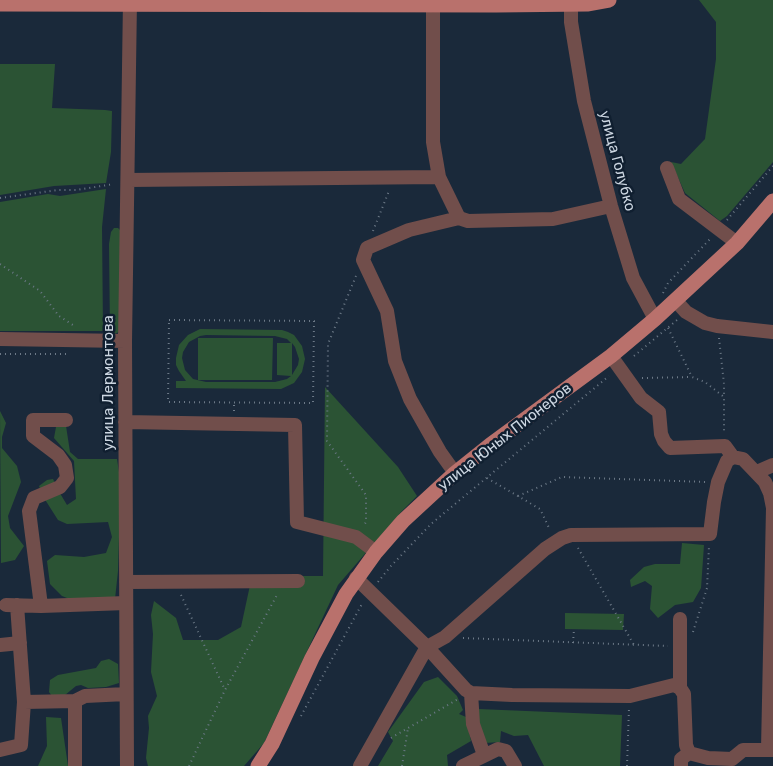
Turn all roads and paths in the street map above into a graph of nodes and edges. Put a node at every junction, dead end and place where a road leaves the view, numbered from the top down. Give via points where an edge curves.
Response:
1 (609, 0) edge
2 (130, 2) edge
3 (426, 3) edge
4 (0, 4) edge
5 (571, 4) junction
6 (773, 166) edge
7 (667, 168) dead end
8 (439, 177) junction
9 (395, 178) junction
10 (128, 180) junction
11 (0, 198) edge
12 (773, 202) edge
13 (611, 206) junction
14 (459, 218) junction
15 (719, 229) junction
16 (737, 243) junction
17 (365, 254) junction
18 (0, 264) edge
19 (674, 304) junction
20 (655, 319) junction
21 (314, 321) joint
22 (717, 326) junction
23 (668, 328) junction
24 (773, 332) edge
25 (0, 340) edge
26 (96, 340) junction
27 (125, 341) junction
28 (0, 354) edge
29 (76, 354) dead end
30 (615, 362) junction
31 (692, 377) junction
32 (630, 383) junction
33 (724, 397) junction
34 (66, 420) dead end
35 (125, 422) junction
36 (729, 452) junction
37 (773, 465) edge
38 (758, 472) junction
39 (454, 473) junction
40 (487, 478) junction
41 (718, 482) junction
42 (518, 496) junction
43 (773, 508) edge
44 (710, 534) junction
45 (571, 535) junction
46 (356, 537) junction
47 (556, 542) junction
48 (376, 552) junction
49 (356, 578) junction
50 (291, 581) joint
51 (126, 582) junction
52 (175, 582) junction
53 (370, 591) junction
54 (126, 603) junction
55 (41, 606) junction
56 (680, 619) dead end
57 (574, 629) dead end
58 (445, 637) junction
59 (20, 643) junction
60 (573, 643) junction
61 (0, 645) edge
62 (634, 645) junction
63 (680, 646) junction
64 (427, 647) junction
65 (680, 688) junction
66 (225, 690) junction
67 (469, 692) junction
68 (126, 694) junction
69 (630, 696) junction
70 (75, 701) junction
71 (24, 702) junction
72 (298, 721) dead end
73 (408, 728) junction
74 (390, 739) dead end
75 (770, 749) edge
76 (0, 750) edge
77 (689, 753) junction
78 (484, 756) junction
79 (732, 762) edge
80 (75, 766) edge
81 (126, 766) edge
82 (189, 766) edge
83 (259, 766) edge
84 (360, 766) edge
85 (402, 766) edge
86 (463, 766) edge
87 (515, 766) edge
88 (626, 766) edge
89 (681, 766) edge

1 - 5 main road
2 - 3 main road
2 - 4 main road via 110,5
2 - 10 street, улица Лермонтова
3 - 5 main road
3 - 8 street via 433,142
5 - 13 street, улица Голубко via 584,101
6 - 15 path
7 - 15 street via 680,199
8 - 9 street
8 - 14 street
9 - 10 street
9 - 17 path
10 - 11 path via 76,190
10 - 27 street, улица Лермонтова
12 - 16 main road, улица Юных Пионеров
13 - 14 street via 553,219 468,222
13 - 20 street, улица Голубко via 633,278
14 - 17 street via 409,230
15 - 16 street
15 - 19 path via 668,283
16 - 19 main road, улица Юных Пионеров
17 - 39 street via 387,312 396,361 410,399
17 - 46 path via 328,344 327,441 366,495 366,522
18 - 26 path via 40,291 59,316
19 - 20 main road, улица Юных Пионеров
19 - 22 street via 705,323
19 - 23 path
20 - 30 main road, улица Юных Пионеров
21 - 21 path via 313,403 168,402 169,320
22 - 24 street
22 - 33 path
23 - 30 path
23 - 31 path
25 - 26 street
26 - 27 street
27 - 35 street, улица Лермонтова
28 - 29 path
30 - 32 street
30 - 39 main road, улица Юных Пионеров
30 - 40 path
31 - 32 path via 638,378
31 - 33 path via 705,382
32 - 36 street via 641,398 659,412 661,434 670,448
33 - 36 path
34 - 55 street via 33,420 33,436 58,455 65,465 67,478 60,487 34,498 28,511
35 - 46 street via 295,425 296,522
35 - 51 street, улица Лермонтова
36 - 38 street via 743,458
36 - 41 street
37 - 38 street
38 - 43 street via 770,493
39 - 48 main road, улица Юных Пионеров via 403,521
40 - 42 path
40 - 53 path via 431,524
41 - 42 path via 562,477
41 - 44 street
42 - 47 path via 540,509
43 - 75 street
44 - 45 street
44 - 63 path via 707,588 688,644
45 - 47 street
45 - 62 path
46 - 48 street
47 - 58 street
48 - 49 main road, улица Юных Пионеров
49 - 53 street
49 - 83 main road, улица Юных Пионеров
50 - 52 street
50 - 66 path
51 - 52 street
51 - 54 street, улица Лермонтова
52 - 66 path
53 - 64 street
53 - 72 path
54 - 55 street
54 - 68 street, улица Лермонтова
55 - 59 street via 12,605
56 - 63 street
57 - 60 path
58 - 60 path
58 - 64 street
59 - 61 street
59 - 71 street
60 - 62 path
62 - 63 path
63 - 65 street
64 - 67 street
64 - 84 street
65 - 69 street via 674,685
65 - 77 street via 684,694
66 - 82 path
67 - 69 street
67 - 73 path
67 - 78 street via 473,724
68 - 70 street via 85,696
68 - 81 street, улица Лермонтова
69 - 88 path
70 - 71 street
70 - 80 street
71 - 76 street via 21,746
73 - 74 path
73 - 85 path
75 - 79 street via 744,750
77 - 79 street
77 - 89 street via 681,759
78 - 86 street
78 - 87 street via 498,749 506,751

